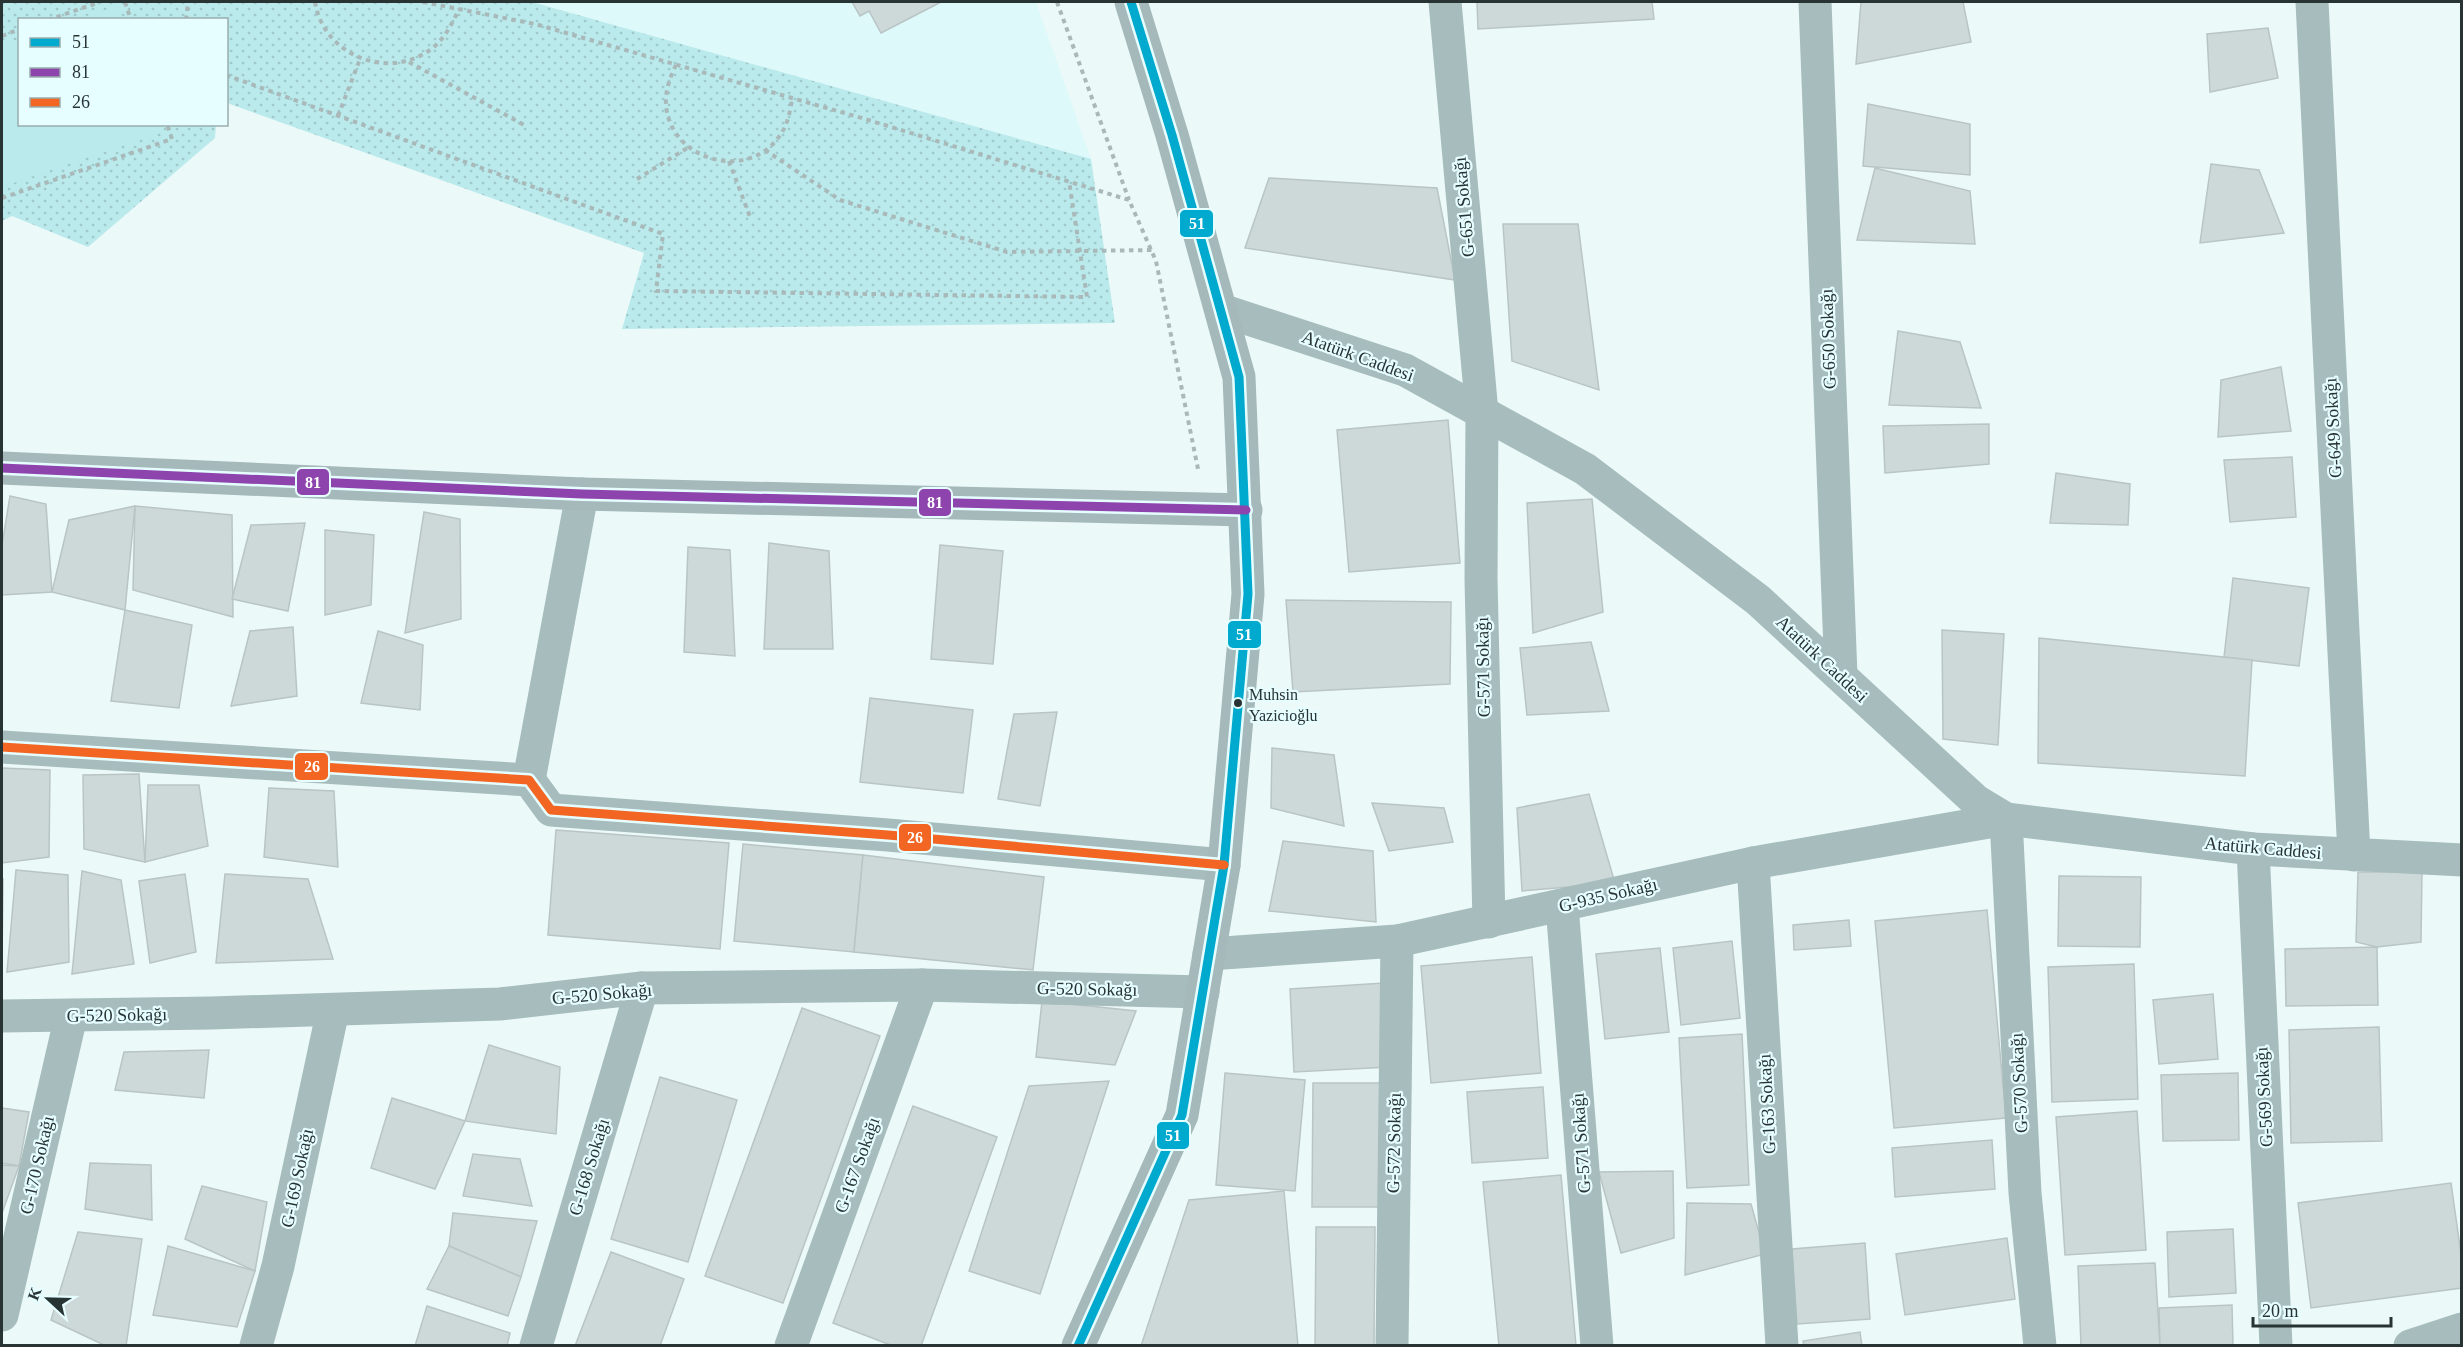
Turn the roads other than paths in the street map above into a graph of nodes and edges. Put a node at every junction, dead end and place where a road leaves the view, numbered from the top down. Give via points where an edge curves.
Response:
1 (1131, 2) edge
2 (1445, 2) edge
3 (1815, 2) edge
4 (2312, 2) edge
5 (1221, 310) junction
6 (1482, 413) junction
7 (2, 468) edge
8 (582, 494) junction
9 (1246, 510) junction
10 (1841, 676) junction
11 (2, 747) edge
12 (529, 780) junction
13 (2006, 819) junction
14 (2253, 849) junction
15 (2354, 855) junction
16 (2462, 860) edge
17 (1753, 863) junction
18 (1224, 865) junction
19 (1562, 906) junction
20 (1489, 921) junction
21 (1396, 941) junction
22 (1209, 954) junction
23 (922, 985) junction
24 (642, 988) junction
25 (1203, 992) junction
26 (333, 1010) junction
27 (2, 1016) edge
28 (71, 1016) junction
29 (2, 1315) edge
30 (2462, 1329) edge
31 (256, 1346) edge
32 (536, 1346) edge
33 (791, 1346) edge
34 (1077, 1346) edge
35 (1392, 1346) edge
36 (1597, 1346) edge
37 (1782, 1346) edge
38 (2040, 1346) edge
39 (2276, 1346) edge
40 (2410, 1346) edge

1 - 5 main road
2 - 6 street, G-651 Sokağı
3 - 10 street, G-650 Sokağı
4 - 15 street, G-649 Sokağı
5 - 6 street, Atatürk Caddesi via 1405,370
5 - 9 main road via 1239,377
6 - 10 street, Atatürk Caddesi via 1585,469 1758,600
6 - 20 street, G-571 Sokağı via 1481,579
7 - 8 main road
8 - 9 main road
8 - 12 street
9 - 18 main road via 1248,594
10 - 13 street, Atatürk Caddesi via 1976,801
11 - 12 street
12 - 18 street via 551,810
13 - 14 street, Atatürk Caddesi
13 - 17 street, G-935 Sokağı
13 - 38 street, G-570 Sokağı via 2025,1193
14 - 15 street, Atatürk Caddesi
14 - 39 street, G-569 Sokağı
15 - 16 street, Atatürk Caddesi
17 - 19 street, G-935 Sokağı
17 - 37 street, G-163 Sokağı
18 - 22 main road
19 - 20 street, G-935 Sokağı
19 - 36 street, G-571 Sokağı
20 - 21 street, G-935 Sokağı
21 - 22 street, G-935 Sokağı
21 - 35 street, G-572 Sokağı
22 - 25 main road
23 - 24 street, G-520 Sokağı
23 - 25 street, G-520 Sokağı
23 - 33 street, G-167 Sokağı
24 - 26 street, G-520 Sokağı via 500,1004
24 - 32 street, G-168 Sokağı
25 - 34 main road via 1182,1115
26 - 28 street, G-520 Sokağı
26 - 31 street, G-169 Sokağı via 278,1266
27 - 28 street, G-520 Sokağı
28 - 29 street, G-170 Sokağı
30 - 40 street

